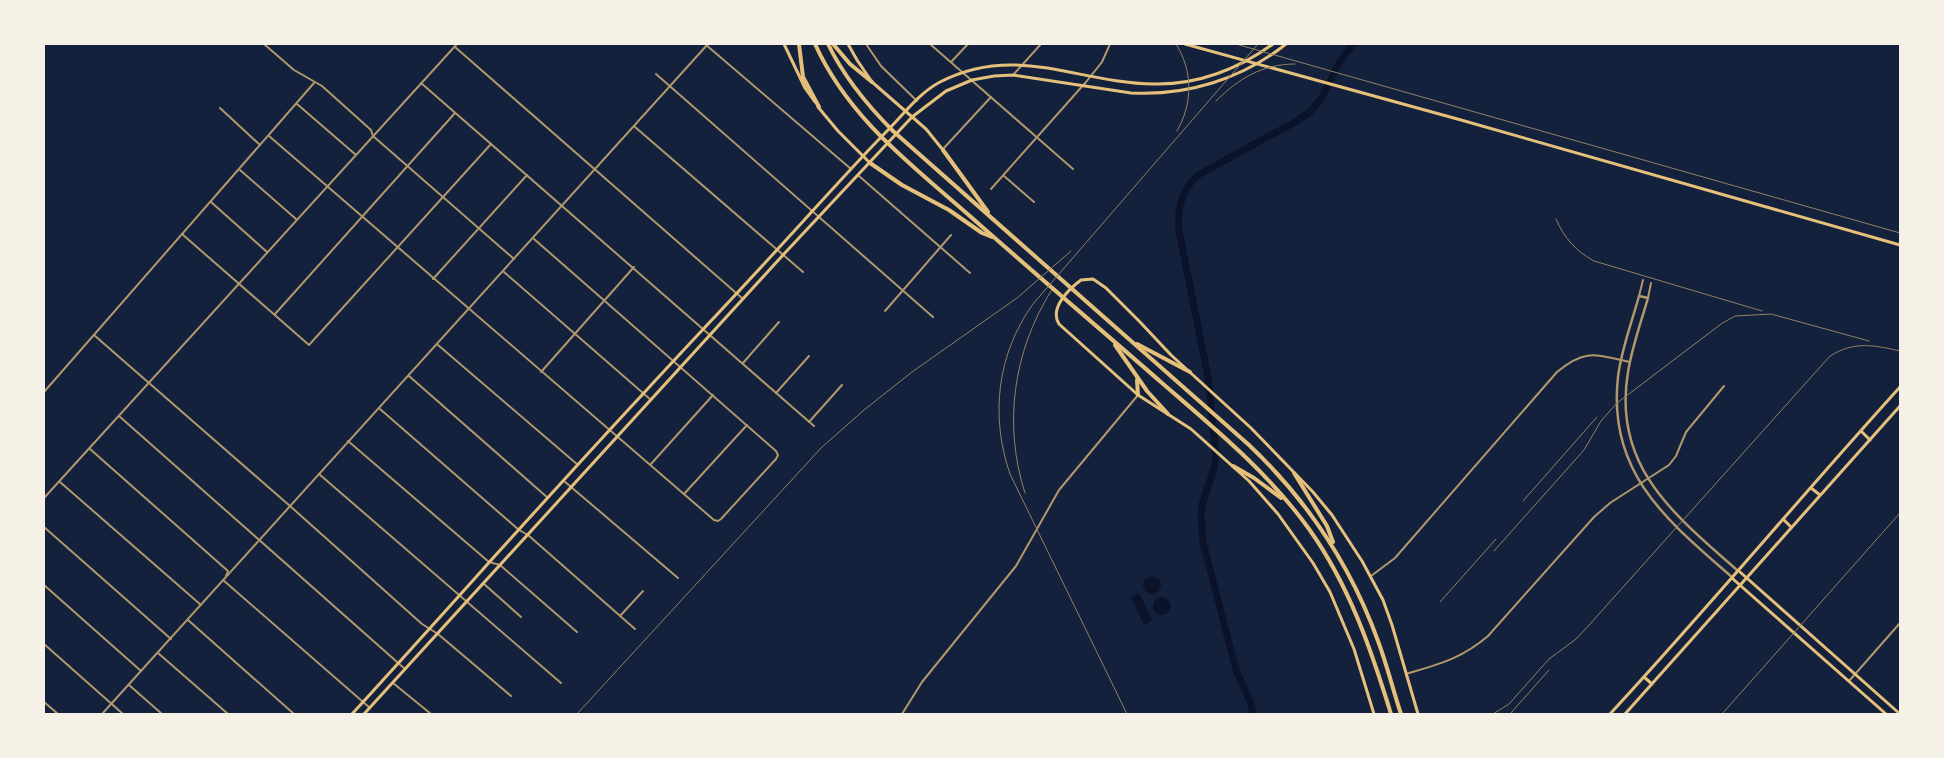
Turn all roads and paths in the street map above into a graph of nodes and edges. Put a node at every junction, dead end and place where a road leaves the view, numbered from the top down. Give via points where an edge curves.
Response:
1 (264, 44) edge
2 (707, 44) edge
3 (784, 44) edge
4 (799, 44) edge
5 (815, 44) edge
6 (828, 44) edge
7 (833, 44) edge
8 (848, 44) edge
9 (866, 44) edge
10 (930, 44) edge
11 (968, 44) edge
12 (1040, 44) edge
13 (1110, 44) edge
14 (1185, 44) edge
15 (1273, 44) edge
16 (1286, 44) edge
17 (456, 45) edge
18 (951, 62) junction
19 (1021, 64) junction
20 (962, 72) junction
21 (656, 74) dead end
22 (1013, 75) junction
23 (1091, 76) junction
24 (972, 80) junction
25 (872, 82) junction
26 (314, 83) junction
27 (422, 83) junction
28 (1082, 86) junction
29 (670, 87) junction
30 (991, 97) junction
31 (917, 101) junction
32 (297, 104) junction
33 (819, 107) junction
34 (220, 108) dead end
35 (906, 112) junction
36 (455, 113) junction
37 (912, 118) junction
38 (635, 127) junction
39 (269, 136) junction
40 (373, 136) junction
41 (1036, 138) junction
42 (491, 144) junction
43 (260, 145) junction
44 (943, 150) junction
45 (356, 155) junction
46 (863, 156) junction
47 (870, 163) junction
48 (408, 166) junction
49 (239, 169) junction
50 (851, 169) junction
51 (1073, 169) dead end
52 (596, 170) junction
53 (527, 175) junction
54 (859, 176) junction
55 (1004, 176) junction
56 (326, 186) junction
57 (992, 189) dead end
58 (444, 197) junction
59 (210, 202) junction
60 (1034, 202) dead end
61 (562, 206) junction
62 (812, 211) junction
63 (991, 216) junction
64 (820, 217) junction
65 (362, 218) junction
66 (296, 219) junction
67 (479, 228) junction
68 (182, 234) junction
69 (952, 235) dead end
70 (534, 238) junction
71 (994, 238) junction
72 (1900, 245) edge
73 (397, 248) junction
74 (940, 248) junction
75 (777, 250) junction
76 (267, 252) junction
77 (783, 255) junction
78 (514, 259) junction
79 (634, 267) junction
80 (504, 272) junction
81 (803, 272) dead end
82 (970, 274) dead end
83 (433, 279) junction
84 (1644, 280) dead end
85 (239, 283) junction
86 (1651, 283) dead end
87 (903, 290) junction
88 (737, 294) junction
89 (1639, 296) junction
90 (1648, 298) junction
91 (743, 299) junction
92 (604, 300) junction
93 (468, 310) junction
94 (885, 312) dead end
95 (274, 314) junction
96 (933, 317) dead end
97 (779, 322) dead end
98 (704, 330) junction
99 (575, 333) junction
100 (94, 335) junction
101 (710, 335) junction
102 (1111, 339) junction
103 (1130, 340) junction
104 (437, 344) junction
105 (809, 356) dead end
106 (1621, 360) junction
107 (674, 362) junction
108 (1630, 362) junction
109 (743, 363) junction
110 (680, 367) junction
111 (540, 372) junction
112 (1190, 372) junction
113 (1136, 375) junction
114 (409, 376) junction
115 (149, 383) junction
116 (842, 386) dead end
117 (1724, 386) dead end
118 (1900, 389) edge
119 (44, 392) edge
120 (776, 393) junction
121 (643, 394) junction
122 (713, 395) junction
123 (1138, 395) junction
124 (651, 400) junction
125 (1900, 406) edge
126 (379, 408) junction
127 (1168, 414) junction
128 (119, 416) junction
129 (809, 422) junction
130 (746, 425) junction
131 (814, 426) dead end
132 (610, 431) junction
133 (1861, 431) junction
134 (618, 436) junction
135 (1870, 440) junction
136 (348, 441) junction
137 (1632, 442) junction
138 (1624, 444) junction
139 (89, 448) junction
140 (651, 464) junction
141 (578, 465) junction
142 (1233, 466) junction
143 (1294, 472) junction
144 (319, 474) junction
145 (1648, 479) junction
146 (564, 480) junction
147 (59, 481) junction
148 (1641, 484) junction
149 (572, 487) junction
150 (1811, 488) junction
151 (684, 494) junction
152 (1820, 495) junction
153 (44, 498) edge
154 (548, 498) junction
155 (1289, 504) junction
156 (290, 506) junction
157 (1782, 519) junction
158 (44, 527) edge
159 (1791, 527) junction
160 (519, 530) junction
161 (1692, 530) junction
162 (528, 535) junction
163 (1686, 536) junction
164 (259, 540) junction
165 (1335, 549) junction
166 (489, 562) junction
167 (500, 565) junction
168 (1739, 572) junction
169 (1371, 576) junction
170 (678, 578) dead end
171 (1733, 578) junction
172 (1746, 578) junction
173 (223, 580) junction
174 (483, 584) junction
175 (44, 585) edge
176 (1740, 585) junction
177 (642, 591) dead end
178 (460, 595) junction
179 (467, 602) junction
180 (201, 605) junction
181 (620, 616) junction
182 (522, 617) dead end
183 (188, 620) junction
184 (1900, 623) edge
185 (1688, 628) junction
186 (429, 629) junction
187 (635, 629) dead end
188 (577, 632) dead end
189 (1696, 633) junction
190 (438, 634) junction
191 (171, 639) junction
192 (44, 644) edge
193 (158, 653) junction
194 (398, 663) junction
195 (405, 669) junction
196 (141, 671) junction
197 (1406, 674) junction
198 (1856, 674) junction
199 (1644, 677) junction
200 (1849, 682) junction
201 (393, 683) junction
202 (562, 683) dead end
203 (1652, 684) junction
204 (129, 685) junction
205 (511, 696) dead end
206 (44, 702) edge
207 (363, 702) junction
208 (111, 704) junction
209 (370, 708) junction
210 (1613, 713) edge
211 (58, 714) edge
212 (102, 714) edge
213 (123, 714) edge
214 (162, 714) edge
215 (228, 714) edge
216 (294, 714) edge
217 (352, 714) edge
218 (364, 714) edge
219 (431, 714) edge
220 (902, 714) edge
221 (1374, 714) edge
222 (1391, 714) edge
223 (1401, 714) edge
224 (1418, 714) edge
225 (1625, 714) edge
226 (1886, 714) edge
227 (1900, 714) edge

1 - 26 street
2 - 29 street
2 - 50 street
3 - 33 main road via 805,88
4 - 33 highway via 803,77
5 - 71 highway via 838,87 862,118
6 - 63 highway via 849,80 882,120
7 - 25 highway
8 - 25 main road
9 - 31 street via 881,66
10 - 18 street
11 - 18 street
12 - 19 street
13 - 23 street
14 - 72 main road
15 - 23 main road via 1251,59 1214,75 1187,82 1139,83
16 - 28 main road via 1262,62 1232,77 1198,87 1131,94
17 - 27 street
17 - 52 street
18 - 20 street
19 - 20 main road via 1000,64
19 - 22 street
19 - 23 main road
20 - 24 street
20 - 31 main road via 936,84
21 - 29 street
22 - 24 main road
22 - 28 main road
23 - 28 street
24 - 30 street
24 - 37 main road via 946,91
25 - 35 main road
26 - 32 street
26 - 40 street via 322,86 371,130
27 - 36 street
27 - 40 street
28 - 41 street
29 - 38 street
29 - 62 street
30 - 41 street
30 - 44 street
31 - 35 main road
32 - 39 street
32 - 45 street
33 - 46 main road via 838,132
34 - 43 street
35 - 37 main road
35 - 46 main road
36 - 42 street
36 - 48 street
37 - 44 main road
37 - 47 main road
38 - 52 street
38 - 75 street
39 - 43 street
39 - 56 street
40 - 45 street
40 - 48 street
41 - 51 street
41 - 55 street
42 - 53 street
42 - 58 street
43 - 49 street
44 - 63 highway
45 - 56 street
46 - 47 main road
46 - 50 main road
47 - 54 main road
47 - 71 highway
48 - 58 street
48 - 65 street
49 - 59 street
49 - 66 street
50 - 62 main road
52 - 61 street
52 - 88 street
53 - 61 street
53 - 67 street
54 - 64 main road
54 - 74 street
55 - 57 street
55 - 60 street
56 - 65 street
56 - 66 street
58 - 67 street
58 - 73 street
59 - 68 street
59 - 76 street
61 - 70 street
61 - 79 street
62 - 64 street
62 - 75 main road
63 - 103 highway
64 - 77 main road
64 - 87 street
65 - 73 street
65 - 95 street
66 - 76 street
67 - 78 street
67 - 83 street
68 - 85 street
68 - 100 street
69 - 74 street
70 - 78 street
70 - 92 street
71 - 102 highway
73 - 83 street
73 - 95 street via 309,345
74 - 82 street
74 - 87 street
75 - 77 street
75 - 88 main road
76 - 85 street
77 - 81 street
77 - 91 main road
78 - 80 street
79 - 92 street
79 - 98 street
80 - 93 street
80 - 99 street
83 - 93 street
84 - 89 street
85 - 95 street
85 - 115 street
86 - 90 street
87 - 94 street
87 - 96 street
88 - 91 street
88 - 98 main road
89 - 90 street
89 - 106 street
90 - 108 street
91 - 101 main road
92 - 99 street
92 - 107 street
93 - 104 street
93 - 111 street
97 - 109 street
98 - 101 street
98 - 107 main road
99 - 111 street
99 - 121 street
100 - 115 street
100 - 119 street
101 - 109 street
101 - 110 main road
102 - 113 highway
102 - 155 highway via 1265,475
103 - 112 highway
103 - 165 highway via 1267,462 1307,508
104 - 114 street
104 - 141 street
105 - 120 street
106 - 108 street
106 - 138 street via 1617,403 1618,424
106 - 169 street via 1583,356 1557,372 1395,558
107 - 110 street
107 - 121 main road
108 - 137 street via 1626,408
109 - 120 street
110 - 122 street
110 - 124 main road
111 - 132 street
112 - 123 main road via 1106,288 1093,279 1081,280 1058,304 1057,321
112 - 143 main road
113 - 123 highway
113 - 127 highway
114 - 126 street
114 - 154 street
115 - 128 street
115 - 156 street
116 - 129 street
117 - 145 street via 1686,432 1676,456
118 - 133 main road
120 - 129 street
121 - 124 street
121 - 132 main road
122 - 130 street
122 - 140 street
123 - 127 main road
123 - 220 street via 1059,490 1016,566 919,686
124 - 134 main road
125 - 135 main road
126 - 136 street
126 - 160 street
127 - 142 main road
128 - 139 street
128 - 164 street
129 - 131 street
130 - 151 street
130 - 151 street via 778,455 718,521
132 - 134 street
132 - 141 main road
133 - 135 main road
133 - 150 main road
134 - 140 street
134 - 149 main road
135 - 152 main road
136 - 144 street
136 - 166 street
137 - 138 street
137 - 145 street
138 - 148 street via 1628,460
139 - 147 street
139 - 173 street via 228,571
140 - 151 street
141 - 146 main road
142 - 155 highway
142 - 221 main road via 1283,520 1330,592 1354,649
143 - 165 highway via 1327,526
143 - 169 main road via 1332,515
144 - 156 street
144 - 178 street
145 - 148 street
145 - 161 street via 1670,509
146 - 149 street
146 - 154 main road
147 - 153 street
147 - 180 street
148 - 163 street via 1662,514
148 - 197 street via 1594,517 1488,636 1471,650 1452,660
149 - 162 main road
149 - 170 street
150 - 152 main road
150 - 157 main road
152 - 159 main road
154 - 160 main road
155 - 222 highway via 1340,581 1360,622
156 - 164 street
156 - 186 street
157 - 159 main road
157 - 168 main road
158 - 191 street
159 - 172 main road
160 - 162 street
160 - 166 main road
161 - 163 street
161 - 168 street
162 - 167 main road
162 - 181 street
163 - 171 street
164 - 173 street
164 - 194 street
165 - 223 highway via 1379,642
166 - 167 street
166 - 178 main road
167 - 174 main road
167 - 188 street
168 - 171 main road
168 - 172 main road
169 - 197 main road via 1392,625
171 - 176 main road
171 - 185 main road
172 - 176 main road
172 - 198 main road
173 - 180 street
173 - 207 street
174 - 179 main road
174 - 182 street
175 - 196 street
176 - 189 main road
176 - 200 main road
177 - 181 street
178 - 179 street
178 - 186 main road
179 - 190 main road
179 - 202 street
180 - 183 street
181 - 187 street
183 - 191 street
183 - 216 street
184 - 198 street
185 - 189 main road
185 - 199 main road
186 - 190 street
186 - 194 main road
189 - 203 main road
190 - 195 main road
190 - 205 street
191 - 193 street
192 - 208 street
193 - 196 street
193 - 215 street
194 - 195 street
194 - 207 main road
195 - 201 main road
196 - 204 street
197 - 224 main road
198 - 200 street
198 - 227 main road
199 - 203 main road
199 - 210 main road
200 - 226 main road
201 - 209 main road
201 - 219 street
203 - 225 main road
204 - 208 street
204 - 214 street
206 - 211 street
207 - 209 street
207 - 217 main road
208 - 212 street
208 - 213 street
209 - 218 main road

